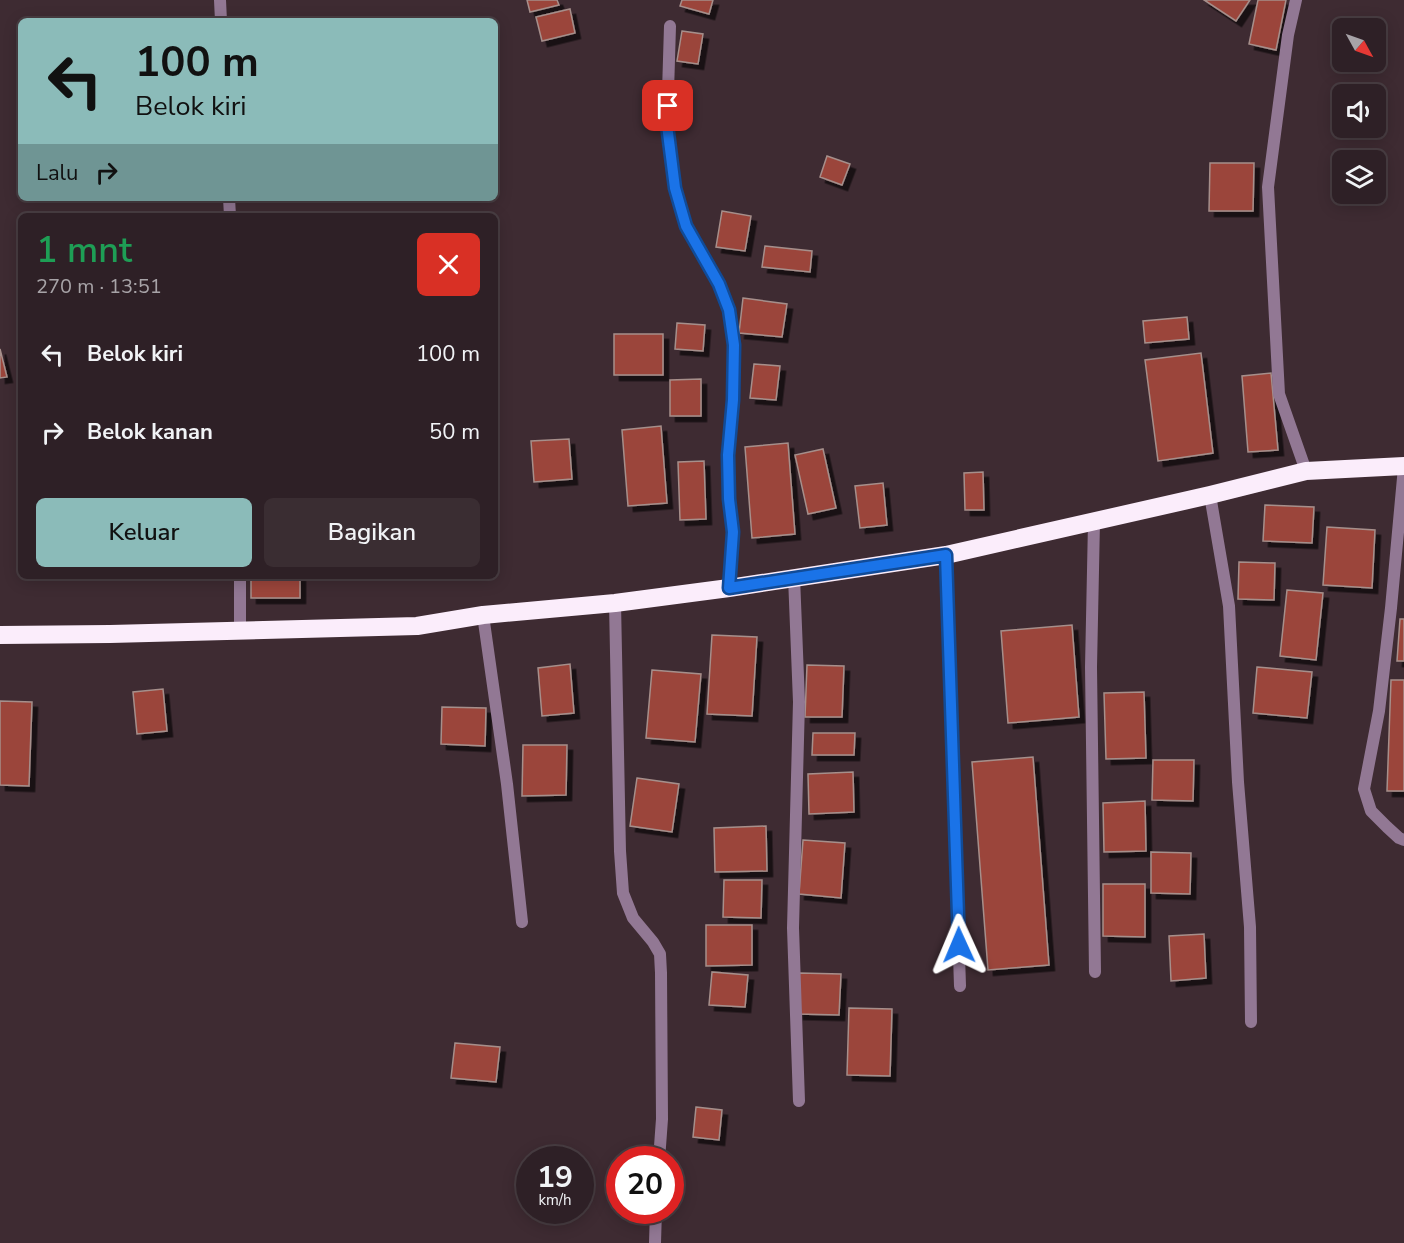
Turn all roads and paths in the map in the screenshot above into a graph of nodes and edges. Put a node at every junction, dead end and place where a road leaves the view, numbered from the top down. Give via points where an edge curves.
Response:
1 (220, 0) edge
2 (1296, 0) edge
3 (221, 18) edge
4 (670, 26) dead end
5 (1404, 466) edge
6 (1306, 471) junction
7 (1210, 495) junction
8 (1094, 522) junction
9 (946, 555) junction
10 (794, 578) junction
11 (240, 579) edge
12 (729, 588) junction
13 (615, 603) junction
14 (483, 615) junction
15 (240, 630) junction
16 (0, 635) edge
17 (1404, 840) edge
18 (522, 922) dead end
19 (1095, 972) dead end
20 (960, 986) dead end
21 (1251, 1022) dead end
22 (799, 1101) dead end
23 (660, 1146) edge
24 (656, 1224) edge
25 (655, 1243) edge

1 - 3 street
2 - 6 street via 1268,187 1279,394
4 - 12 street via 667,125 675,188 686,226 726,301 734,345 728,455 733,532
5 - 6 highway
5 - 17 street via 1379,711 1364,789 1371,811
6 - 7 highway
7 - 8 highway
7 - 21 street via 1229,606 1250,927
8 - 9 highway
8 - 19 street via 1091,667
9 - 10 highway
9 - 20 street
10 - 12 highway
10 - 22 street via 800,702 793,928
11 - 15 street
12 - 13 highway
13 - 14 highway
13 - 23 street via 623,893 633,918 660,954 662,973
14 - 15 highway via 417,626
14 - 18 street
15 - 16 highway
24 - 25 street

